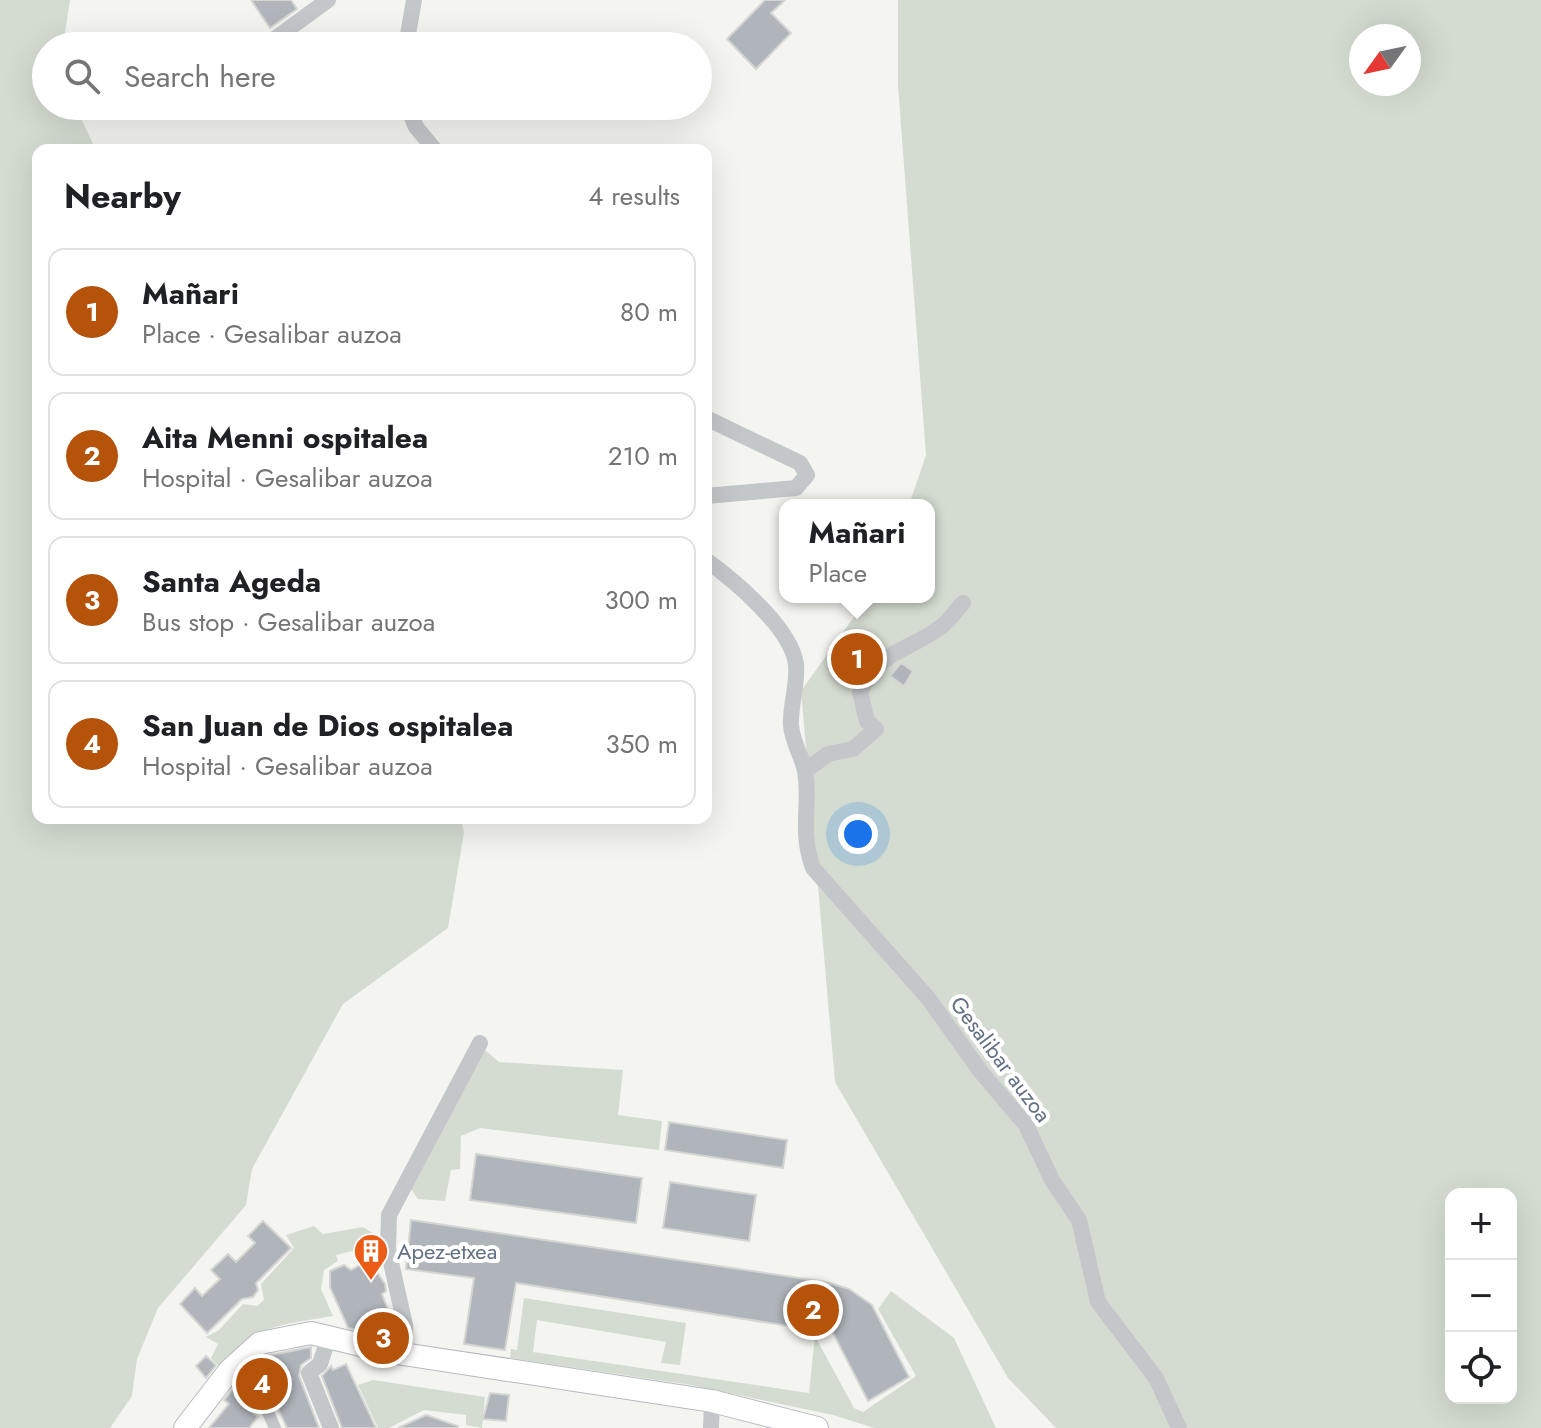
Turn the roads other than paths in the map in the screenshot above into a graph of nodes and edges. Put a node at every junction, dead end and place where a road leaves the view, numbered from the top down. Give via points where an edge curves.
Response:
1 (328, 0) edge
2 (414, 0) edge
3 (284, 32) edge
4 (408, 32) edge
5 (414, 120) edge
6 (429, 144) edge
7 (712, 421) edge
8 (712, 495) edge
9 (712, 565) edge
10 (963, 603) dead end
11 (805, 771) junction
12 (480, 1043) dead end
13 (329, 1336) junction
14 (405, 1355) junction
15 (263, 1401) dead end
16 (712, 1401) junction
17 (711, 1427) edge
18 (185, 1428) edge
19 (275, 1428) edge
20 (331, 1428) edge
21 (817, 1428) edge
22 (1179, 1428) edge

1 - 3 street
2 - 4 street
5 - 6 street
7 - 8 street via 800,463 807,475 796,488
9 - 11 street, Gesalibar auzoa via 791,646 796,674 791,725
10 - 11 street via 946,623 900,647 871,671 860,692 867,721 876,729 853,749 828,754
11 - 22 street, Gesalibar auzoa via 805,840 813,868 928,998 1026,1125 1052,1180 1079,1220 1098,1302 1156,1378
12 - 14 street via 389,1215 388,1249 405,1325
13 - 14 main road
13 - 18 main road via 290,1335 260,1343 229,1371
13 - 20 street via 320,1364 309,1373
14 - 16 main road
15 - 19 street
16 - 17 street
16 - 21 main road

